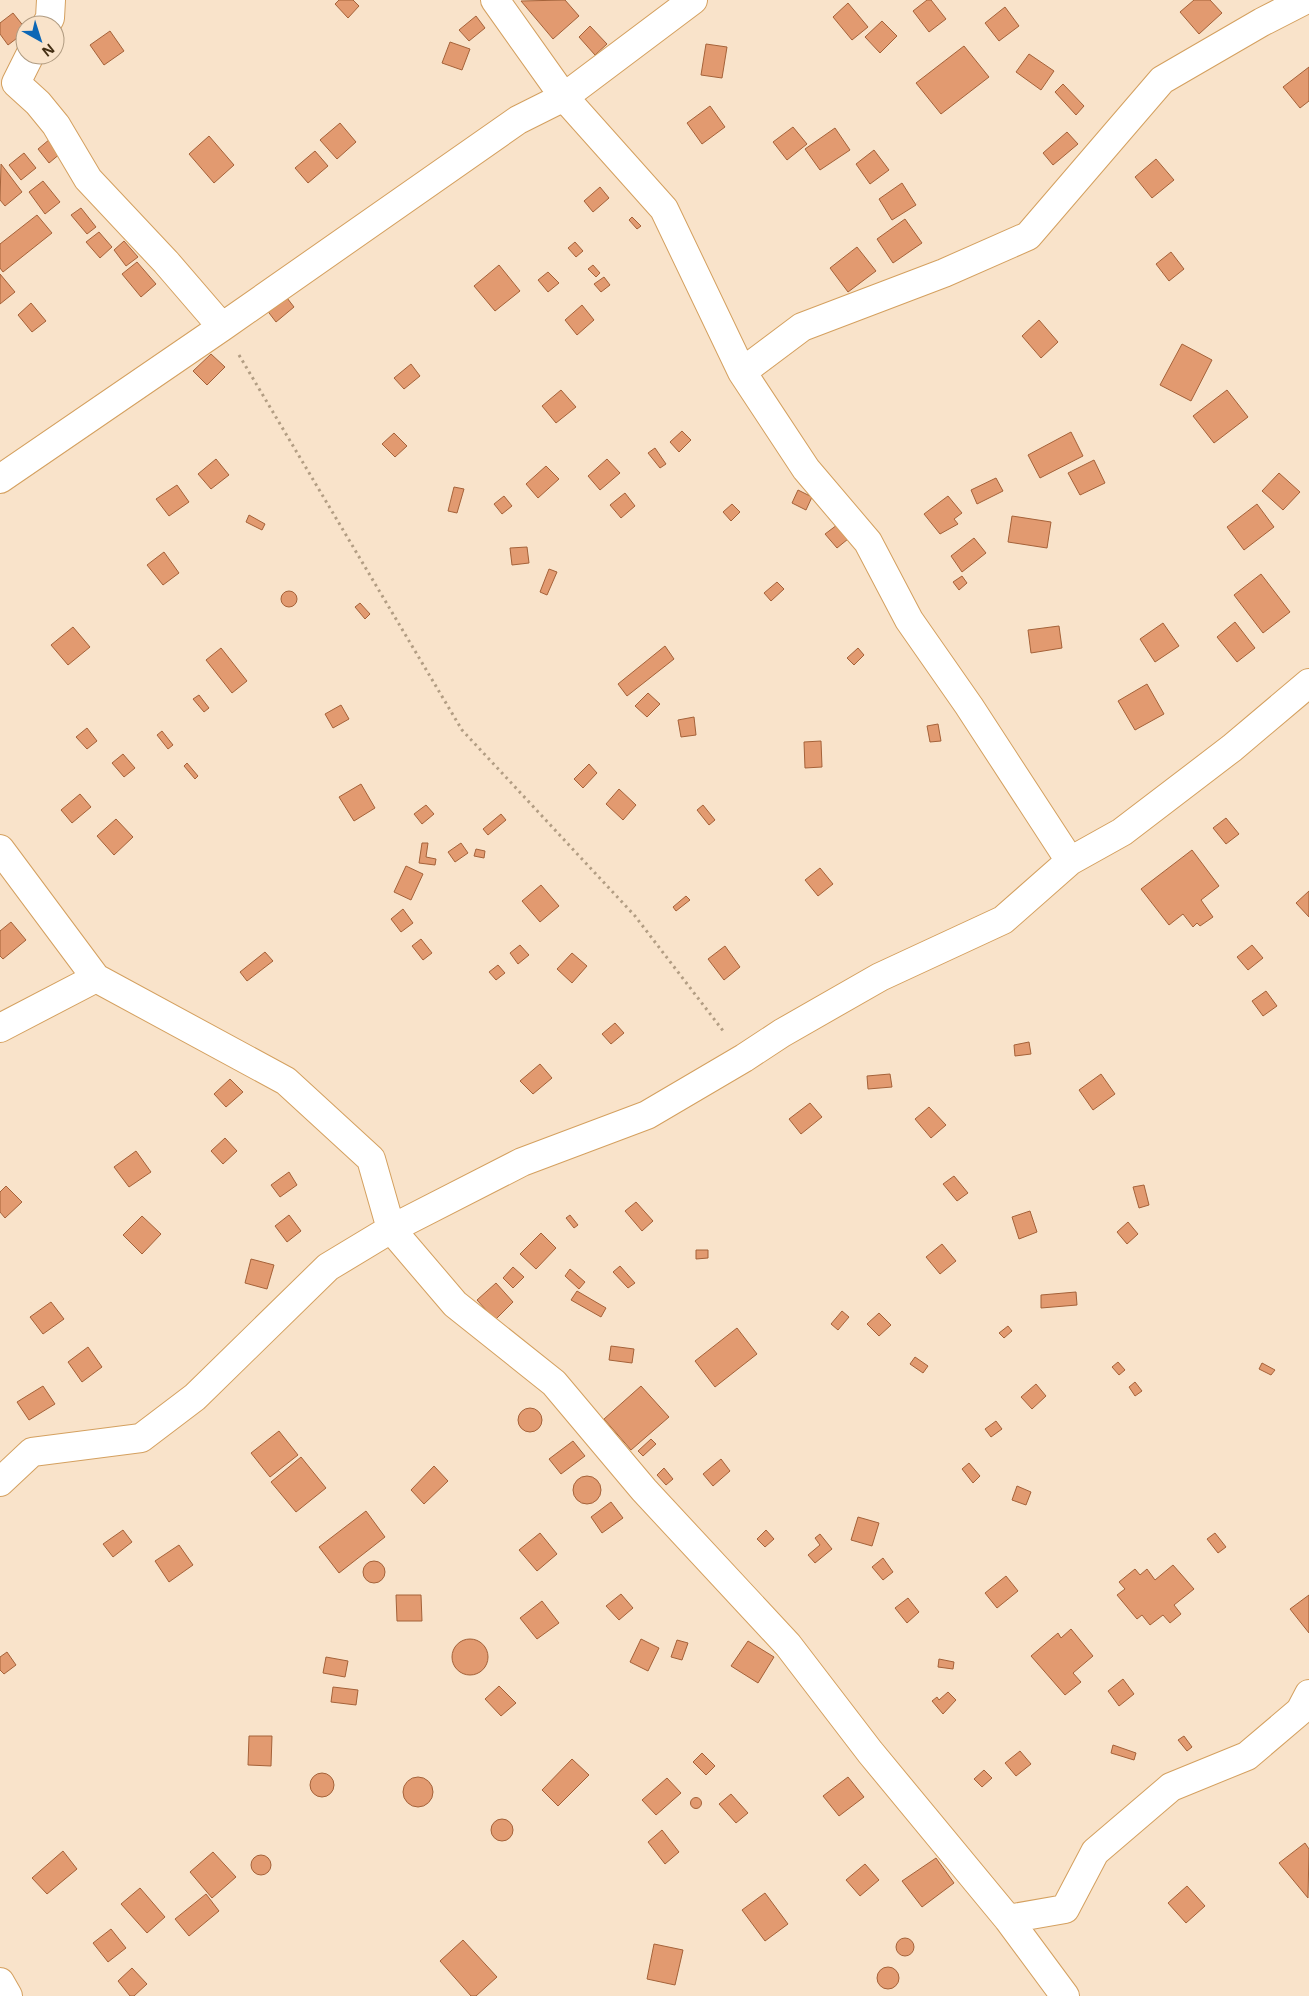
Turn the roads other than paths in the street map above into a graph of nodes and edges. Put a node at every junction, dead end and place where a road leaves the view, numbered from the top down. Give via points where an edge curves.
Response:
1 (51, 0) edge
2 (495, 0) edge
3 (692, 0) edge
4 (1306, 0) edge
5 (50, 15) edge
6 (25, 65) edge
7 (564, 97) junction
8 (222, 328) junction
9 (742, 372) junction
10 (0, 479) edge
11 (1309, 682) edge
12 (0, 849) edge
13 (1070, 861) junction
14 (96, 978) junction
15 (0, 1028) edge
16 (392, 1230) junction
17 (0, 1482) edge
18 (1309, 1694) edge
19 (1008, 1919) junction
20 (0, 1982) edge
21 (8, 1996) edge
22 (1065, 1996) edge

1 - 5 street
2 - 7 street
3 - 7 street
4 - 9 street via 1162,80 1028,236 944,273 802,326
6 - 8 street via 16,83 56,125 88,179
7 - 8 street via 518,120
7 - 9 street via 664,209
8 - 10 street
9 - 13 street via 806,469 868,542 910,620
11 - 13 street via 1232,748 1122,832
12 - 14 street
13 - 16 street via 1003,920 880,977 647,1115 522,1162
14 - 15 street
14 - 16 street via 286,1080 371,1159
16 - 17 street via 328,1267 196,1398 141,1438 32,1452
16 - 19 street via 455,1304 554,1383 650,1497 788,1645 870,1752
18 - 19 street via 1300,1711 1247,1756 1171,1787 1095,1852 1065,1909
19 - 22 street
20 - 21 street

